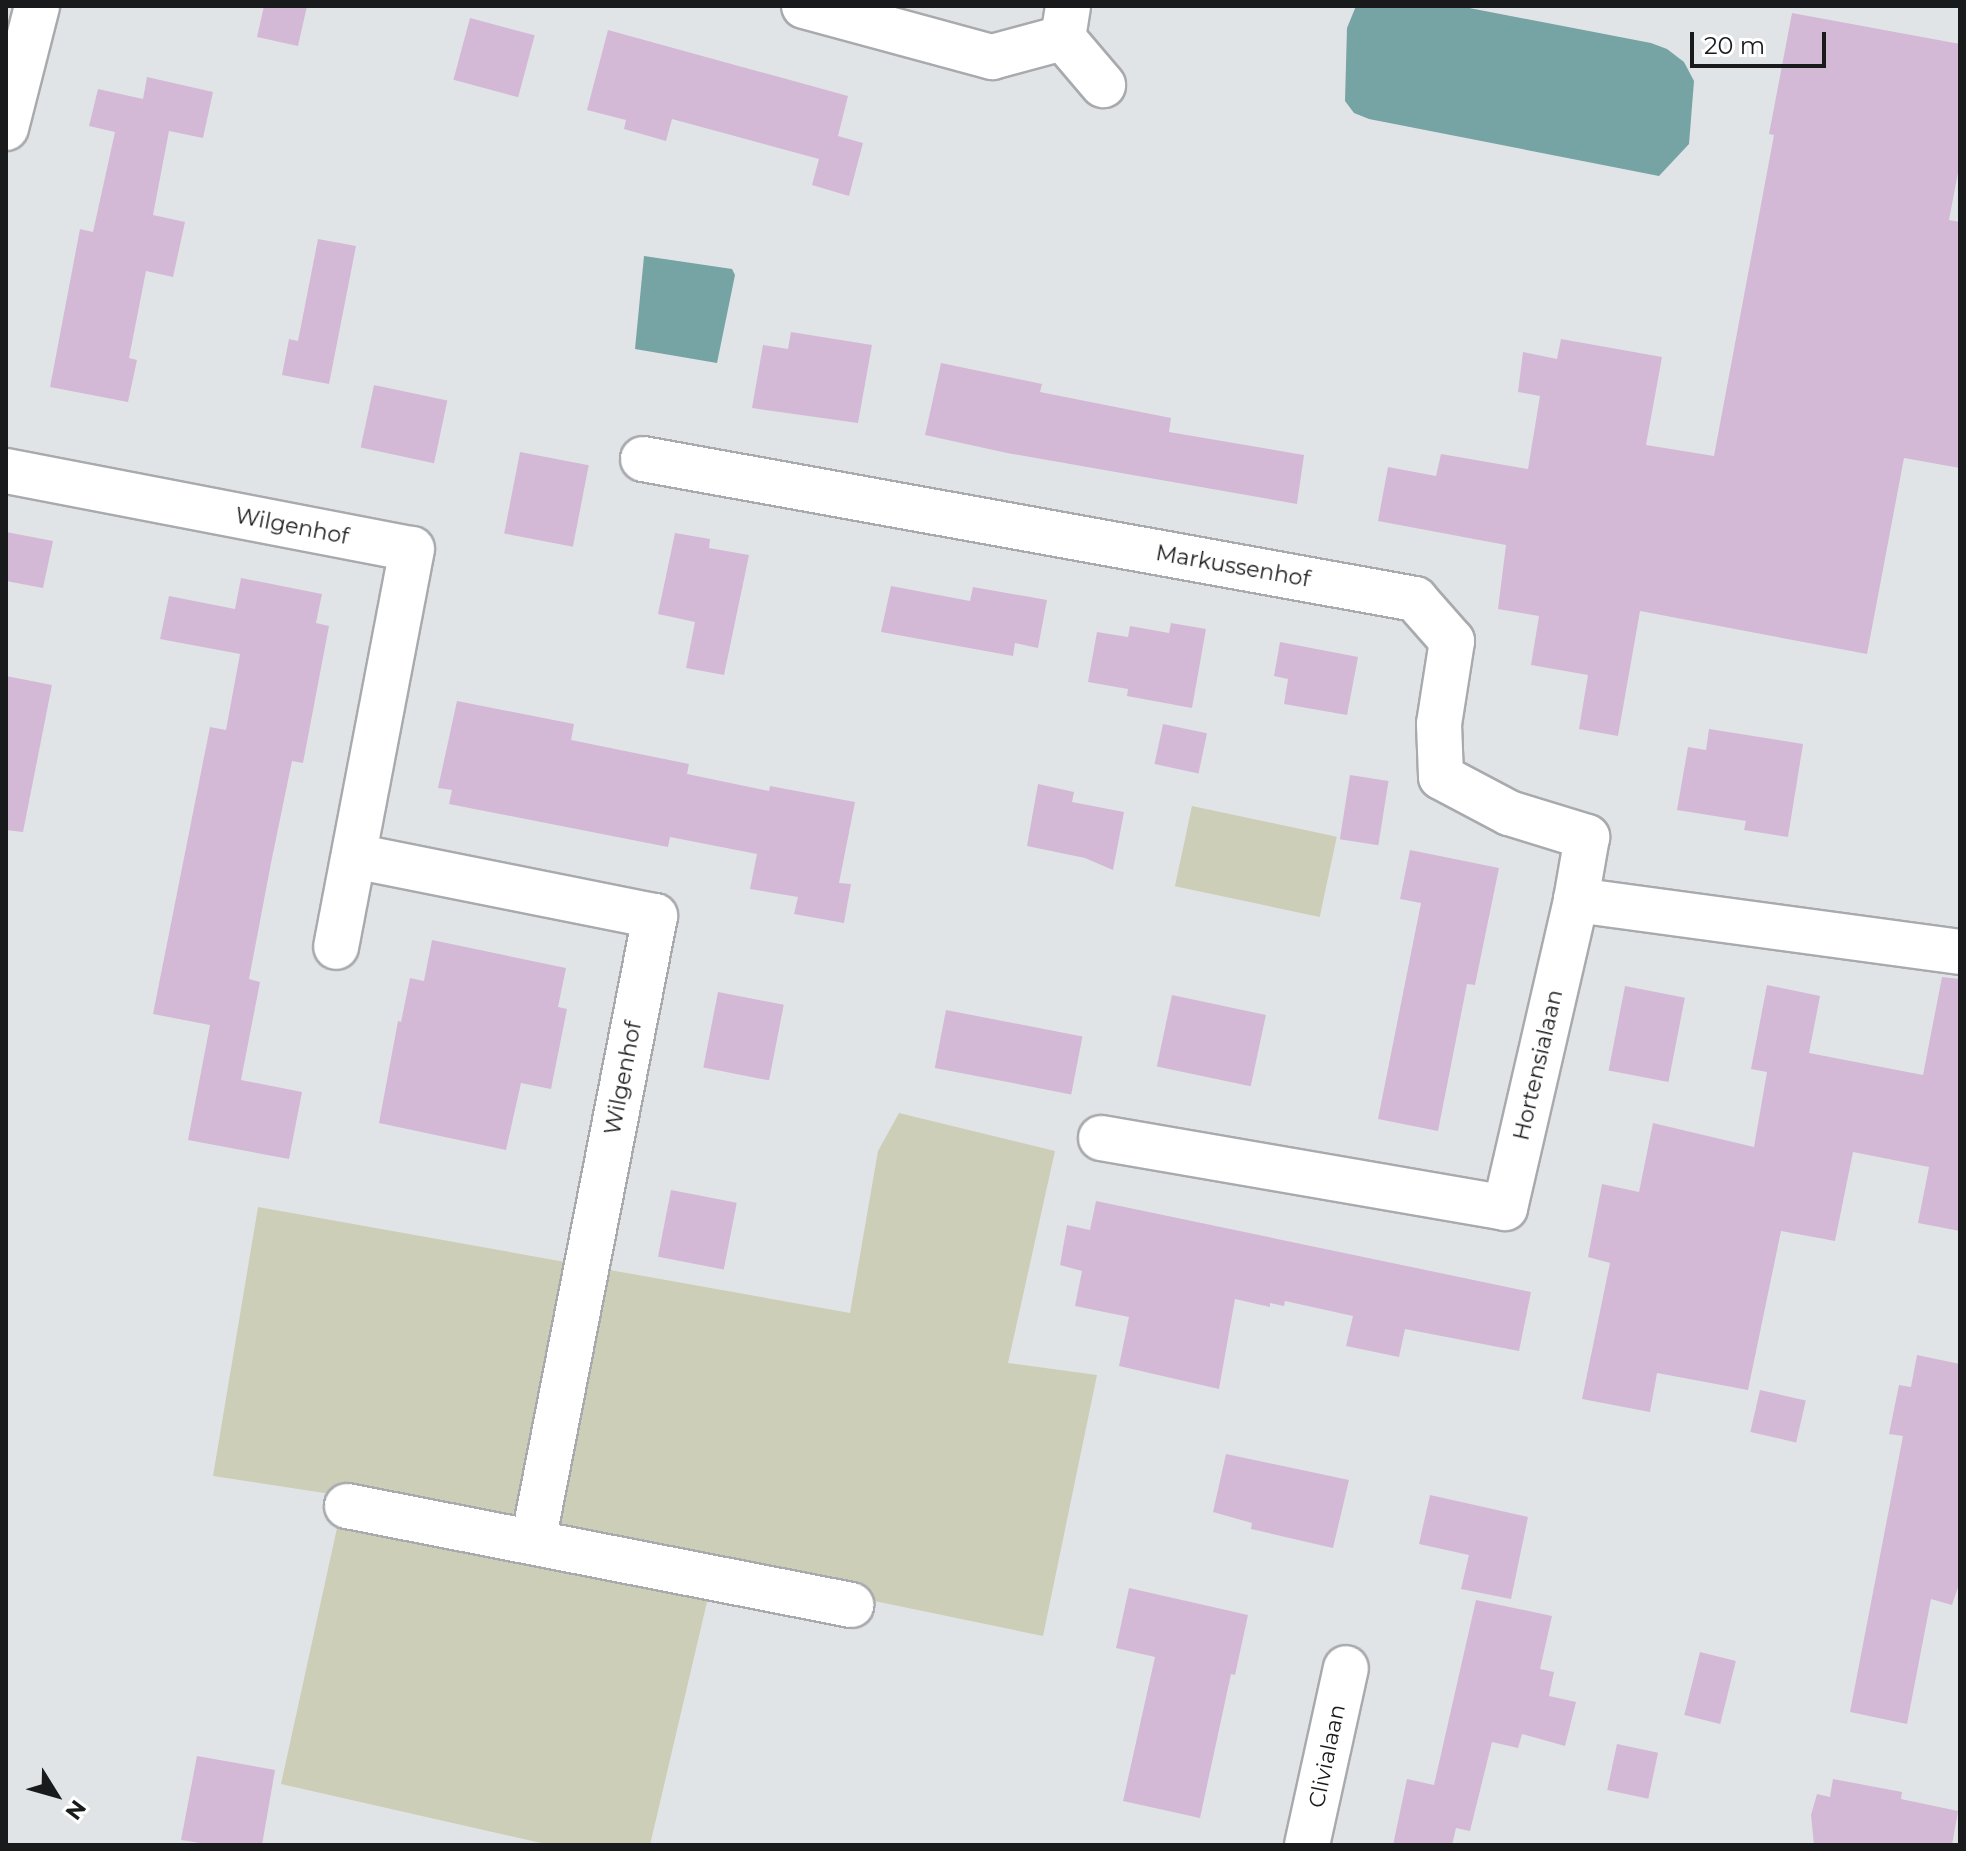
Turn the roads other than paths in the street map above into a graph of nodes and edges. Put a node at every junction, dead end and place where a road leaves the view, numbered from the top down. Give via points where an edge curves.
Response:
1 (37, 6) edge
2 (804, 6) edge
3 (1065, 22) edge
4 (1103, 85) dead end
5 (6, 128) edge
6 (643, 459) dead end
7 (6, 471) edge
8 (354, 856) junction
9 (1576, 900) junction
10 (336, 947) dead end
11 (1960, 952) edge
12 (1101, 1138) dead end
13 (347, 1506) dead end
14 (533, 1542) junction
15 (851, 1605) dead end
16 (1346, 1668) dead end
17 (1307, 1845) edge

1 - 5 street
2 - 3 street via 992,57
3 - 4 street
6 - 9 street, Markussenhof via 1415,599 1452,641 1439,724 1441,777 1509,813 1587,837
7 - 8 street, Wilgenhof via 412,549
8 - 10 street, Wilgenhof
8 - 14 street, Wilgenhof via 655,916
9 - 11 street
9 - 12 street, Hortensialaan via 1505,1208
13 - 14 street
14 - 15 street
16 - 17 street, Clivialaan

